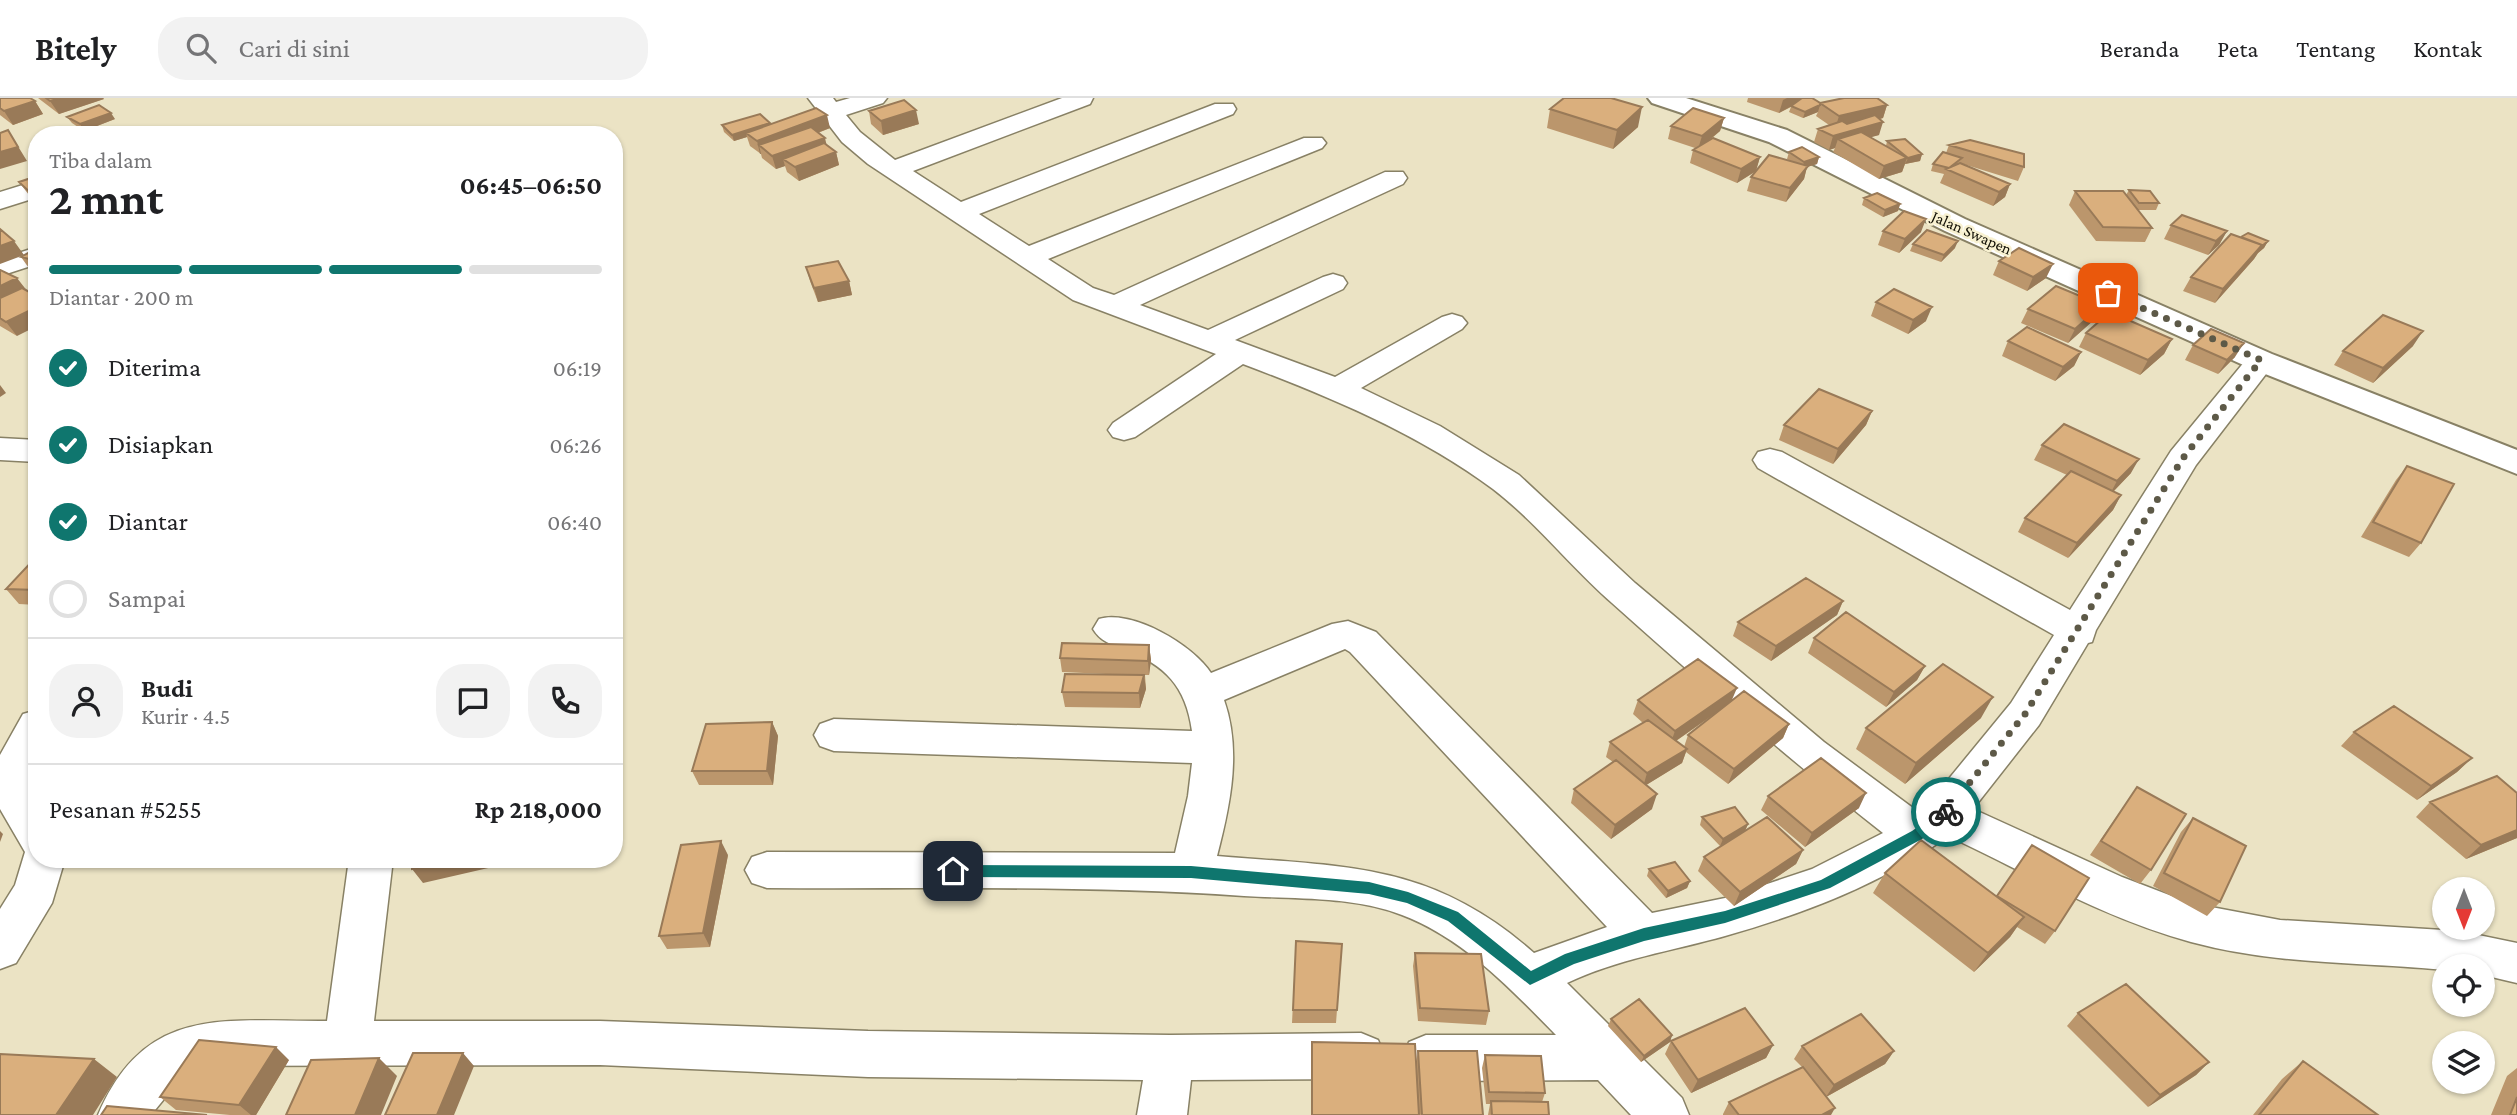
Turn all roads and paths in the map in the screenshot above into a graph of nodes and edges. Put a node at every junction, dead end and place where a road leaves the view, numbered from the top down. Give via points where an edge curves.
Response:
1 (875, 98) edge
2 (1661, 98) edge
3 (1082, 99) edge
4 (825, 105) edge
5 (1224, 109) dead end
6 (1313, 143) dead end
7 (894, 169) junction
8 (1394, 178) dead end
9 (26, 192) edge
10 (0, 201) edge
11 (960, 212) junction
12 (1027, 257) junction
13 (28, 258) edge
14 (0, 268) edge
15 (1333, 284) dead end
16 (1112, 307) junction
17 (1452, 323) dead end
18 (1208, 342) junction
19 (1239, 353) junction
20 (2261, 360) junction
21 (1337, 389) junction
22 (1124, 430) dead end
23 (0, 449) edge
24 (28, 451) edge
25 (1770, 460) dead end
26 (2517, 463) edge
27 (1112, 629) dead end
28 (2079, 632) junction
29 (1203, 693) junction
30 (834, 735) dead end
31 (28, 740) edge
32 (1211, 748) junction
33 (28, 823) edge
34 (1930, 825) junction
35 (41, 868) edge
36 (370, 868) edge
37 (767, 870) dead end
38 (1191, 872) junction
39 (1644, 934) junction
40 (0, 948) edge
41 (2517, 963) edge
42 (1530, 978) junction
43 (348, 1044) junction
44 (1607, 1057) junction
45 (1170, 1058) junction
46 (123, 1115) edge
47 (1162, 1115) edge
48 (1664, 1115) edge

1 - 4 street
2 - 20 main road, Jalan Swapen via 1778,136 1955,225
3 - 7 street
4 - 7 street via 851,136
5 - 11 street
6 - 12 street
7 - 11 street
8 - 16 street
9 - 10 street
11 - 12 street
12 - 16 street
13 - 14 street
15 - 18 street
16 - 18 street
17 - 21 street
18 - 19 street
19 - 21 street
19 - 22 street
20 - 26 main road, Jalan Swapen
20 - 28 street via 2183,458
21 - 34 street via 1429,433 1507,483 1622,592 1810,753
23 - 24 street
25 - 28 street
27 - 29 street via 1168,653 1187,668
28 - 34 street via 2025,714
29 - 32 street
29 - 39 street via 1332,638 1348,635 1363,642
30 - 32 street
31 - 33 street via 15,762 12,786
32 - 38 street via 1207,812
34 - 39 street via 1825,884 1725,917
34 - 41 street via 2207,926 2282,940 2487,954
35 - 40 street via 36,890
36 - 43 street
37 - 38 street
38 - 42 street via 1369,888 1408,897 1453,916
39 - 42 street
42 - 44 street
43 - 45 street via 600,1043 868,1054
43 - 46 street via 183,1048 163,1060
44 - 45 street
44 - 48 street
45 - 47 street

